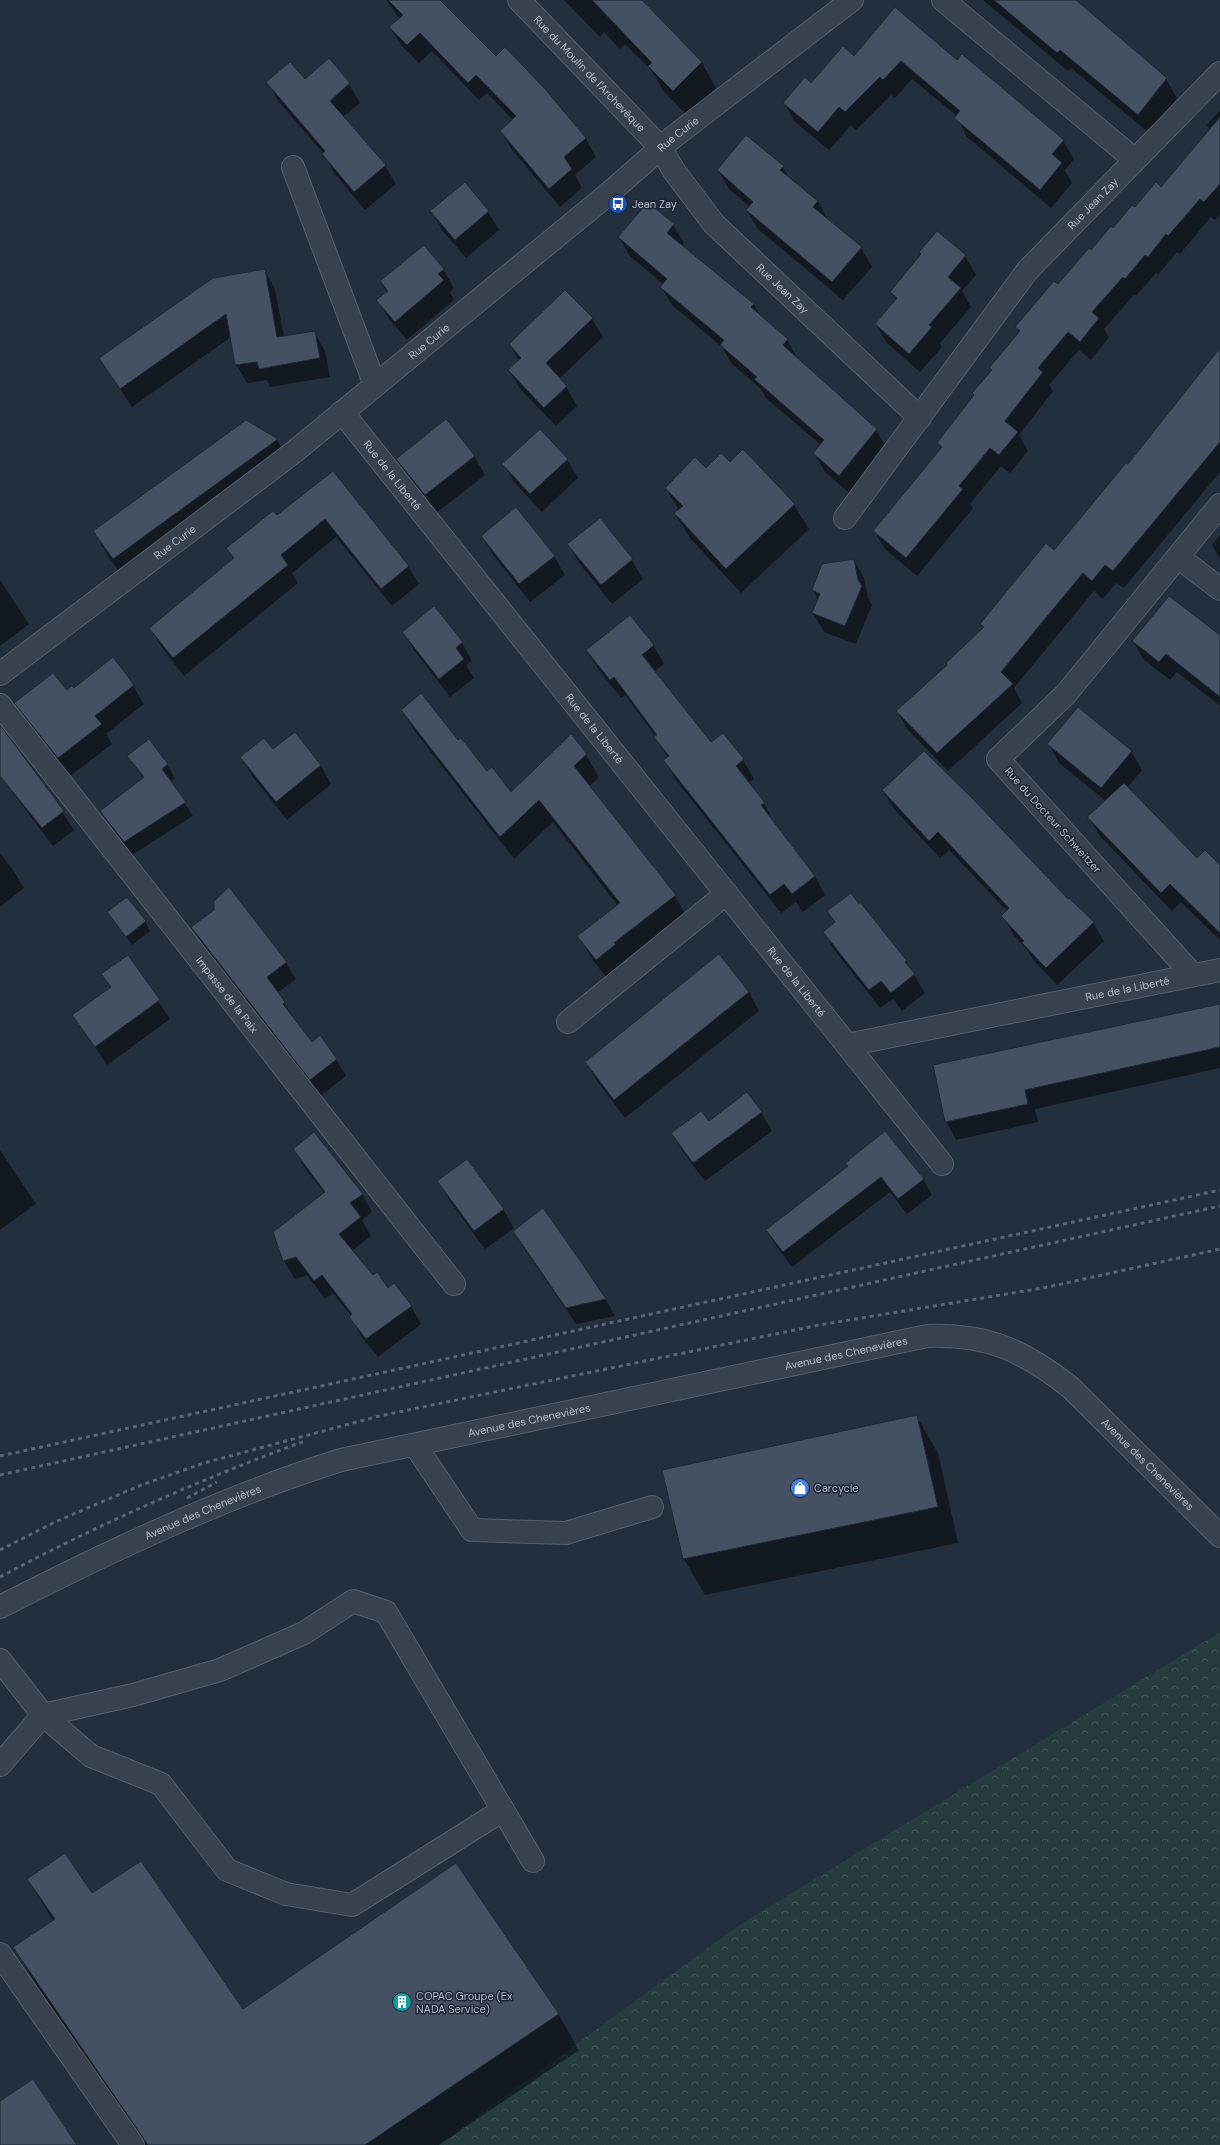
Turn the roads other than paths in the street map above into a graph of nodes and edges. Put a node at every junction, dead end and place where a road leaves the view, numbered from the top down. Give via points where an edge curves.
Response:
1 (519, 0) edge
2 (852, 0) edge
3 (943, 0) edge
4 (1220, 73) edge
5 (660, 147) junction
6 (1135, 160) junction
7 (293, 167) dead end
8 (375, 385) junction
9 (342, 412) junction
10 (920, 418) junction
11 (1220, 505) edge
12 (845, 518) dead end
13 (1178, 557) junction
14 (1220, 589) edge
15 (0, 674) edge
16 (0, 706) edge
17 (726, 894) junction
18 (1220, 970) edge
19 (1193, 975) junction
20 (568, 1022) dead end
21 (847, 1046) junction
22 (942, 1164) dead end
23 (454, 1284) dead end
24 (415, 1445) junction
25 (652, 1507) dead end
26 (1218, 1531) edge
27 (0, 1607) edge
28 (0, 1660) edge
29 (43, 1715) junction
30 (0, 1765) edge
31 (503, 1810) junction
32 (533, 1861) dead end
33 (0, 1954) edge
34 (133, 2145) edge

1 - 5 street, Rue du Moulin de l'Archevêque
2 - 5 street, Rue Curie
3 - 6 street
4 - 6 street, Rue Jean Zay
5 - 8 street, Rue Curie via 607,196
5 - 10 street, Rue Jean Zay via 674,171 714,224
6 - 10 street, Rue Jean Zay via 1027,271
7 - 8 street
8 - 9 street, Rue Curie
9 - 15 street, Rue Curie via 294,452
9 - 17 street, Rue de la Liberté
10 - 12 street, Rue Jean Zay
11 - 13 street, Rue du Docteur Schweitzer
13 - 14 street
13 - 19 street, Rue du Docteur Schweitzer via 1066,694 998,759
16 - 23 street, Impasse de la Paix
17 - 20 street
17 - 21 street, Rue de la Liberté
18 - 19 street, Rue de la Liberté
19 - 21 street, Rue de la Liberté
21 - 22 street, Rue de la Liberté
24 - 25 street via 472,1530 566,1533
24 - 26 street, Avenue des Chenevières via 927,1336 954,1335 977,1338 1002,1346 1046,1368 1070,1387
24 - 27 street, Avenue des Chenevières via 341,1460 272,1483 77,1568
28 - 29 street
29 - 30 street
29 - 31 street via 91,1756 161,1784 227,1870 286,1894 352,1905
29 - 31 street via 133,1695 220,1670 304,1633 353,1602 386,1612
31 - 32 street
33 - 34 street

